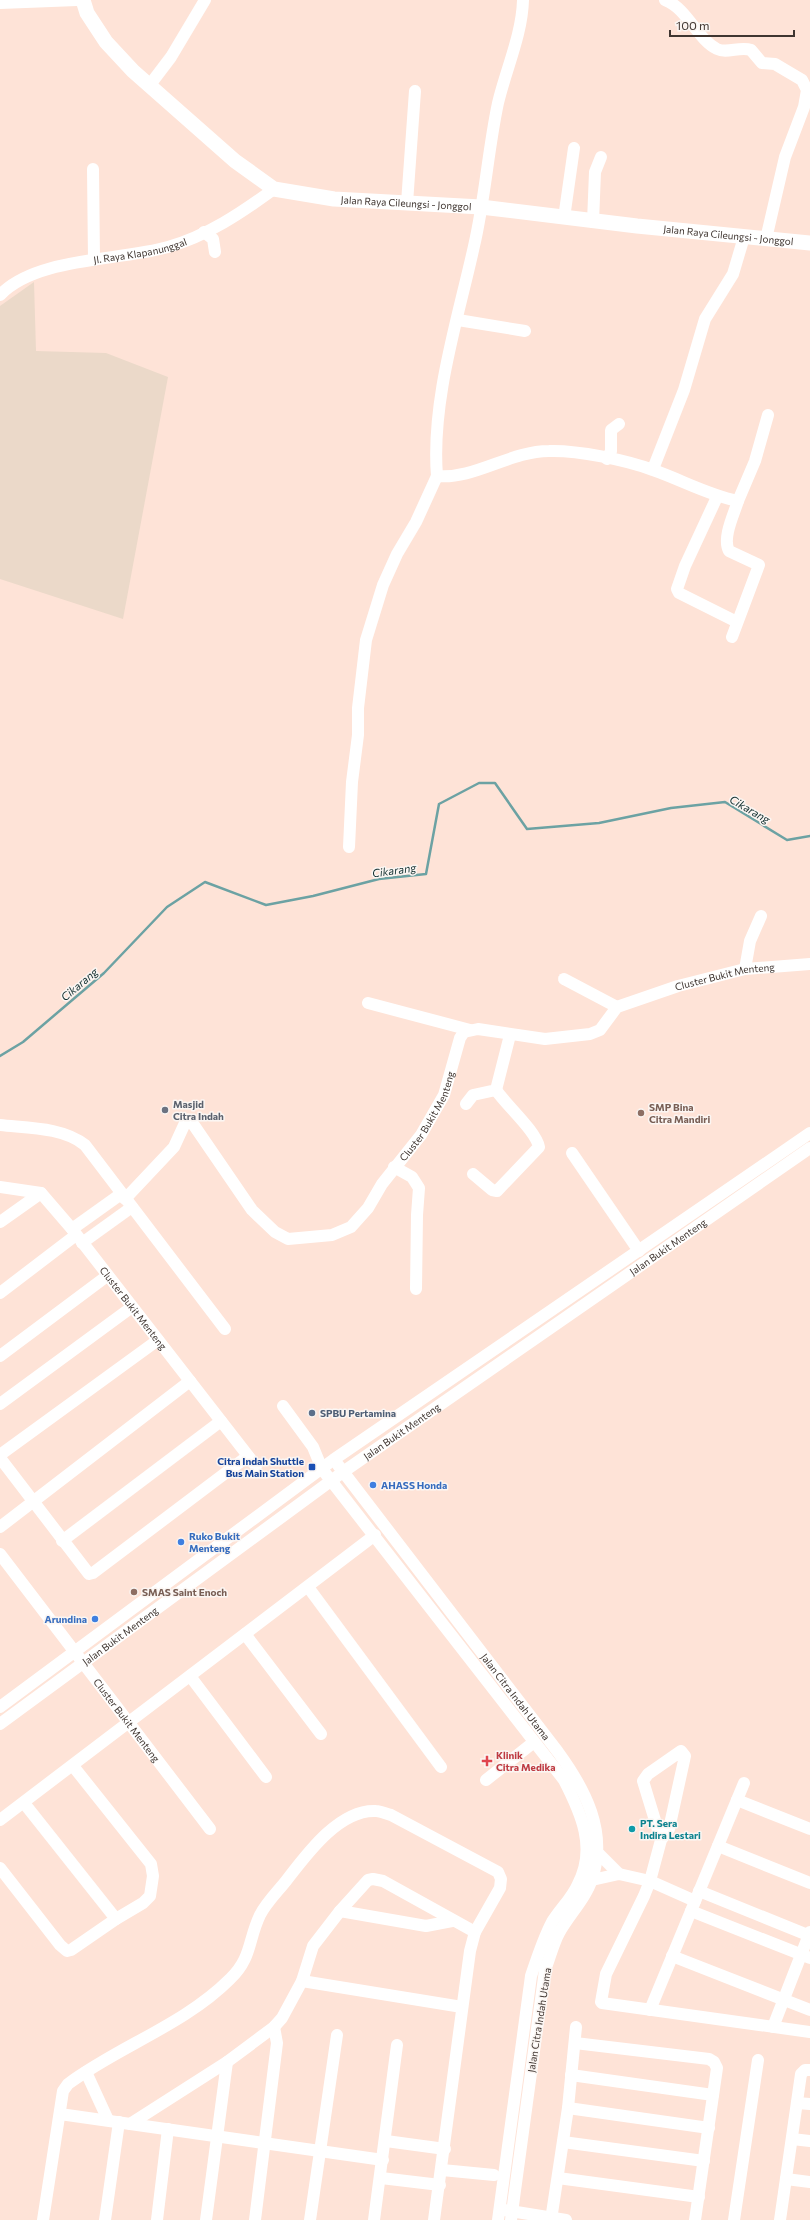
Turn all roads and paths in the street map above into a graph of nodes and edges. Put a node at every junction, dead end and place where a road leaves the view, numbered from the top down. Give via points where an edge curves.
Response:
1 (78, 0) edge
2 (83, 0) edge
3 (204, 0) edge
4 (523, 0) edge
5 (665, 0) edge
6 (0, 3) edge
7 (149, 86) junction
8 (415, 91) dead end
9 (574, 148) dead end
10 (601, 157) dead end
11 (93, 169) dead end
12 (274, 189) junction
13 (407, 203) junction
14 (481, 207) junction
15 (564, 218) junction
16 (593, 222) junction
17 (204, 232) junction
18 (744, 237) junction
19 (766, 239) junction
20 (810, 243) edge
21 (215, 252) dead end
22 (94, 260) junction
23 (1, 291) edge
24 (458, 320) junction
25 (525, 331) dead end
26 (768, 415) dead end
27 (619, 424) dead end
28 (607, 459) junction
29 (653, 470) junction
30 (437, 476) junction
31 (717, 497) junction
32 (738, 501) junction
33 (737, 622) junction
34 (732, 637) dead end
35 (350, 847) dead end
36 (761, 916) dead end
37 (810, 964) edge
38 (745, 968) junction
39 (564, 979) dead end
40 (368, 1003) dead end
41 (617, 1007) junction
42 (470, 1030) junction
43 (510, 1035) junction
44 (496, 1090) junction
45 (466, 1104) dead end
46 (0, 1125) edge
47 (810, 1133) edge
48 (810, 1148) edge
49 (572, 1152) dead end
50 (394, 1167) junction
51 (473, 1174) dead end
52 (0, 1187) edge
53 (41, 1192) junction
54 (126, 1200) junction
55 (0, 1222) edge
56 (77, 1236) junction
57 (639, 1251) junction
58 (108, 1276) junction
59 (416, 1289) dead end
60 (0, 1293) edge
61 (132, 1307) junction
62 (225, 1329) dead end
63 (158, 1340) junction
64 (0, 1356) edge
65 (190, 1381) junction
66 (0, 1404) edge
67 (283, 1406) dead end
68 (221, 1421) junction
69 (313, 1447) junction
70 (0, 1455) edge
71 (248, 1456) junction
72 (0, 1458) edge
73 (333, 1460) junction
74 (256, 1466) dead end
75 (322, 1469) junction
76 (343, 1472) junction
77 (331, 1480) junction
78 (34, 1502) junction
79 (0, 1527) edge
80 (375, 1535) junction
81 (62, 1541) junction
82 (0, 1554) edge
83 (308, 1587) junction
84 (245, 1634) junction
85 (74, 1652) junction
86 (82, 1663) junction
87 (190, 1676) junction
88 (0, 1707) edge
89 (129, 1722) junction
90 (0, 1724) edge
91 (321, 1734) dead end
92 (534, 1742) junction
93 (73, 1766) junction
94 (441, 1767) dead end
95 (266, 1777) dead end
96 (569, 1777) junction
97 (486, 1780) dead end
98 (744, 1783) dead end
99 (737, 1800) junction
100 (24, 1802) junction
101 (0, 1820) edge
102 (210, 1829) dead end
103 (810, 1830) edge
104 (661, 1840) junction
105 (718, 1846) junction
106 (598, 1852) junction
107 (0, 1868) edge
108 (619, 1874) junction
109 (592, 1880) junction
110 (650, 1881) junction
111 (810, 1883) edge
112 (695, 1901) junction
113 (340, 1911) junction
114 (116, 1919) junction
115 (452, 1921) junction
116 (475, 1932) junction
117 (810, 1935) edge
118 (672, 1956) junction
119 (806, 1957) edge
120 (302, 1981) junction
121 (783, 2000) junction
122 (462, 2007) junction
123 (650, 2010) junction
124 (810, 2010) edge
125 (274, 2027) junction
126 (576, 2027) dead end
127 (773, 2027) junction
128 (810, 2032) edge
129 (337, 2035) dead end
130 (575, 2043) junction
131 (397, 2045) dead end
132 (758, 2060) dead end
133 (227, 2062) junction
134 (810, 2070) edge
135 (86, 2072) junction
136 (571, 2075) junction
137 (713, 2095) junction
138 (797, 2102) junction
139 (810, 2104) edge
140 (568, 2108) junction
141 (60, 2114) junction
142 (119, 2122) junction
143 (709, 2128) junction
144 (168, 2129) junction
145 (217, 2136) junction
146 (792, 2139) junction
147 (386, 2141) junction
148 (810, 2141) edge
149 (563, 2142) junction
150 (265, 2143) junction
151 (445, 2148) junction
152 (320, 2151) junction
153 (383, 2160) junction
154 (704, 2161) junction
155 (506, 2168) junction
156 (442, 2170) junction
157 (494, 2175) junction
158 (381, 2178) junction
159 (558, 2178) junction
160 (786, 2179) junction
161 (810, 2182) edge
162 (440, 2185) junction
163 (502, 2186) junction
164 (699, 2197) junction
165 (498, 2214) edge
166 (511, 2215) edge
167 (551, 2219) edge
168 (43, 2220) edge
169 (105, 2220) edge
170 (157, 2220) edge
171 (206, 2220) edge
172 (255, 2220) edge
173 (310, 2220) edge
174 (374, 2220) edge
175 (434, 2220) edge
176 (566, 2220) edge
177 (696, 2220) edge
178 (734, 2220) edge
179 (781, 2220) edge

1 - 6 street
2 - 7 main road, Jalan Raya Cileungsi - Jonggol via 87,13 106,42
3 - 7 street via 171,57
4 - 14 street via 510,66 497,108
5 - 19 street via 675,4 715,48 751,50 762,63 775,64 806,84 804,107 785,157
7 - 12 main road, Jalan Raya Cileungsi - Jonggol via 235,161
8 - 13 street
9 - 15 street
10 - 16 street via 595,169
11 - 22 street
12 - 13 main road, Jalan Raya Cileungsi - Jonggol via 334,199
12 - 17 street, Jl. Raya Klapanunggal via 224,223
13 - 14 main road, Jalan Raya Cileungsi - Jonggol
14 - 15 main road, Jalan Raya Cileungsi - Jonggol
14 - 24 street
15 - 16 main road, Jalan Raya Cileungsi - Jonggol
16 - 18 main road, Jalan Raya Cileungsi - Jonggol
17 - 21 street via 213,240
17 - 22 street, Jl. Raya Klapanunggal via 166,247
18 - 19 main road, Jalan Raya Cileungsi - Jonggol
18 - 29 street via 732,278 705,318 684,390
19 - 20 main road, Jalan Raya Cileungsi - Jonggol
22 - 23 street, Jl. Raya Klapanunggal via 76,262 37,273
24 - 25 street
24 - 30 street via 442,386 435,452
26 - 32 street
27 - 28 street via 611,430 611,451
28 - 29 street via 620,460
28 - 30 street via 549,451 511,458 458,476
29 - 31 street
30 - 35 street via 419,516 397,554 366,640 352,782
31 - 32 street
31 - 33 street via 677,588 679,593
32 - 33 street via 726,540 727,547 729,551 759,564
33 - 34 street
36 - 38 street via 750,941
37 - 38 street, Cluster Bukit Menteng
38 - 41 street, Cluster Bukit Menteng via 678,986
39 - 41 street
40 - 42 street
41 - 43 street via 600,1030 594,1033 545,1039
42 - 43 street
42 - 50 street, Cluster Bukit Menteng via 460,1038 444,1095 421,1135
43 - 44 street
44 - 45 street via 473,1095
44 - 51 street via 507,1106 533,1132 539,1147 497,1191 492,1190
46 - 54 street via 49,1131 78,1140 85,1145
47 - 57 street, Jalan Bukit Menteng
48 - 76 street, Jalan Bukit Menteng
49 - 57 street
50 - 54 street, Cluster Bukit Menteng via 368,1208 351,1227 332,1235 288,1239 274,1232 252,1210 194,1123 188,1122 174,1147
50 - 59 street via 412,1177 419,1188
52 - 53 street
53 - 55 street
53 - 56 street, Cluster Bukit Menteng
54 - 56 street
54 - 56 street
54 - 62 street
56 - 58 street, Cluster Bukit Menteng
56 - 60 street
57 - 73 street, Jalan Bukit Menteng
58 - 61 street, Cluster Bukit Menteng
58 - 64 street
61 - 63 street, Cluster Bukit Menteng
61 - 66 street
63 - 65 street, Cluster Bukit Menteng
63 - 70 street
65 - 68 street, Cluster Bukit Menteng
65 - 78 street
67 - 69 street
68 - 71 street, Cluster Bukit Menteng
68 - 81 street
69 - 73 street, Jalan Citra Indah Utama
69 - 75 street
71 - 74 street, Cluster Bukit Menteng
71 - 81 street via 93,1573 86,1572
72 - 78 street
73 - 75 street, Jalan Bukit Menteng
73 - 76 street, Jalan Citra Indah Utama
75 - 77 street
75 - 85 street, Jalan Bukit Menteng
76 - 77 street, Jalan Bukit Menteng
76 - 96 street, Jalan Citra Indah Utama via 558,1752
77 - 80 street
77 - 86 street, Jalan Bukit Menteng
78 - 79 street
78 - 81 street
80 - 83 street
80 - 92 street
82 - 85 street, Cluster Bukit Menteng
83 - 84 street
83 - 94 street
84 - 87 street
84 - 91 street
85 - 86 street, Cluster Bukit Menteng
85 - 88 street, Jalan Bukit Menteng
86 - 89 street, Cluster Bukit Menteng
86 - 90 street, Jalan Bukit Menteng
87 - 89 street
87 - 95 street
89 - 93 street
89 - 102 street, Cluster Bukit Menteng
92 - 96 street via 549,1761
92 - 97 street
93 - 100 street
93 - 114 street via 153,1869 150,1896
96 - 106 street, Jalan Citra Indah Utama via 587,1797 593,1814
96 - 155 street via 581,1812 587,1850 578,1884 552,1922 538,1953 532,1976
98 - 99 street
99 - 103 street
99 - 105 street
100 - 101 street
100 - 114 street
104 - 104 street via 643,1781 648,1774 681,1751 685,1756 669,1830
104 - 110 street
105 - 111 street
105 - 112 street
106 - 108 street
106 - 109 street, Jalan Citra Indah Utama
107 - 114 street via 67,1951
108 - 109 street
108 - 110 street
109 - 166 street, Jalan Citra Indah Utama via 558,1934 545,1970
110 - 112 street
110 - 123 street via 606,1974 600,1999 602,2004
112 - 117 street
112 - 118 street
112 - 119 street
113 - 115 street via 426,1926
113 - 115 street via 364,1883 373,1879 383,1881
113 - 120 street via 313,1946
115 - 116 street
116 - 122 street
116 - 135 street via 500,1888 500,1874 391,1815 376,1811 358,1814 325,1835 261,1913 246,1960 230,1979 204,2002
117 - 119 street
118 - 121 street
118 - 123 street
119 - 121 street
120 - 122 street
120 - 125 street via 282,2018
121 - 124 street
121 - 127 street
122 - 151 street
123 - 127 street
125 - 133 street
125 - 150 street via 277,2043
126 - 130 street
127 - 128 street
129 - 152 street
130 - 136 street
130 - 137 street via 709,2059 717,2068
131 - 147 street
132 - 178 street
133 - 142 street
133 - 145 street
134 - 138 street via 805,2070 801,2074
135 - 141 street via 68,2084 63,2091
135 - 142 street
136 - 137 street
136 - 140 street
137 - 143 street
138 - 139 street
138 - 146 street
140 - 143 street
140 - 149 street
141 - 142 street
141 - 168 street
142 - 144 street
142 - 169 street
143 - 154 street
144 - 145 street
144 - 170 street
145 - 150 street
145 - 171 street
146 - 148 street
146 - 160 street
147 - 151 street
147 - 153 street
149 - 154 street
149 - 159 street
150 - 152 street
150 - 172 street
151 - 156 street
152 - 153 street
152 - 173 street
153 - 158 street
154 - 164 street
155 - 157 street via 500,2169
155 - 163 street
156 - 157 street
156 - 162 street
157 - 163 street
158 - 162 street
158 - 174 street
159 - 164 street
159 - 167 street
160 - 161 street
160 - 179 street
162 - 175 street
163 - 165 street
164 - 177 street
165 - 166 street
166 - 167 street
167 - 176 street

